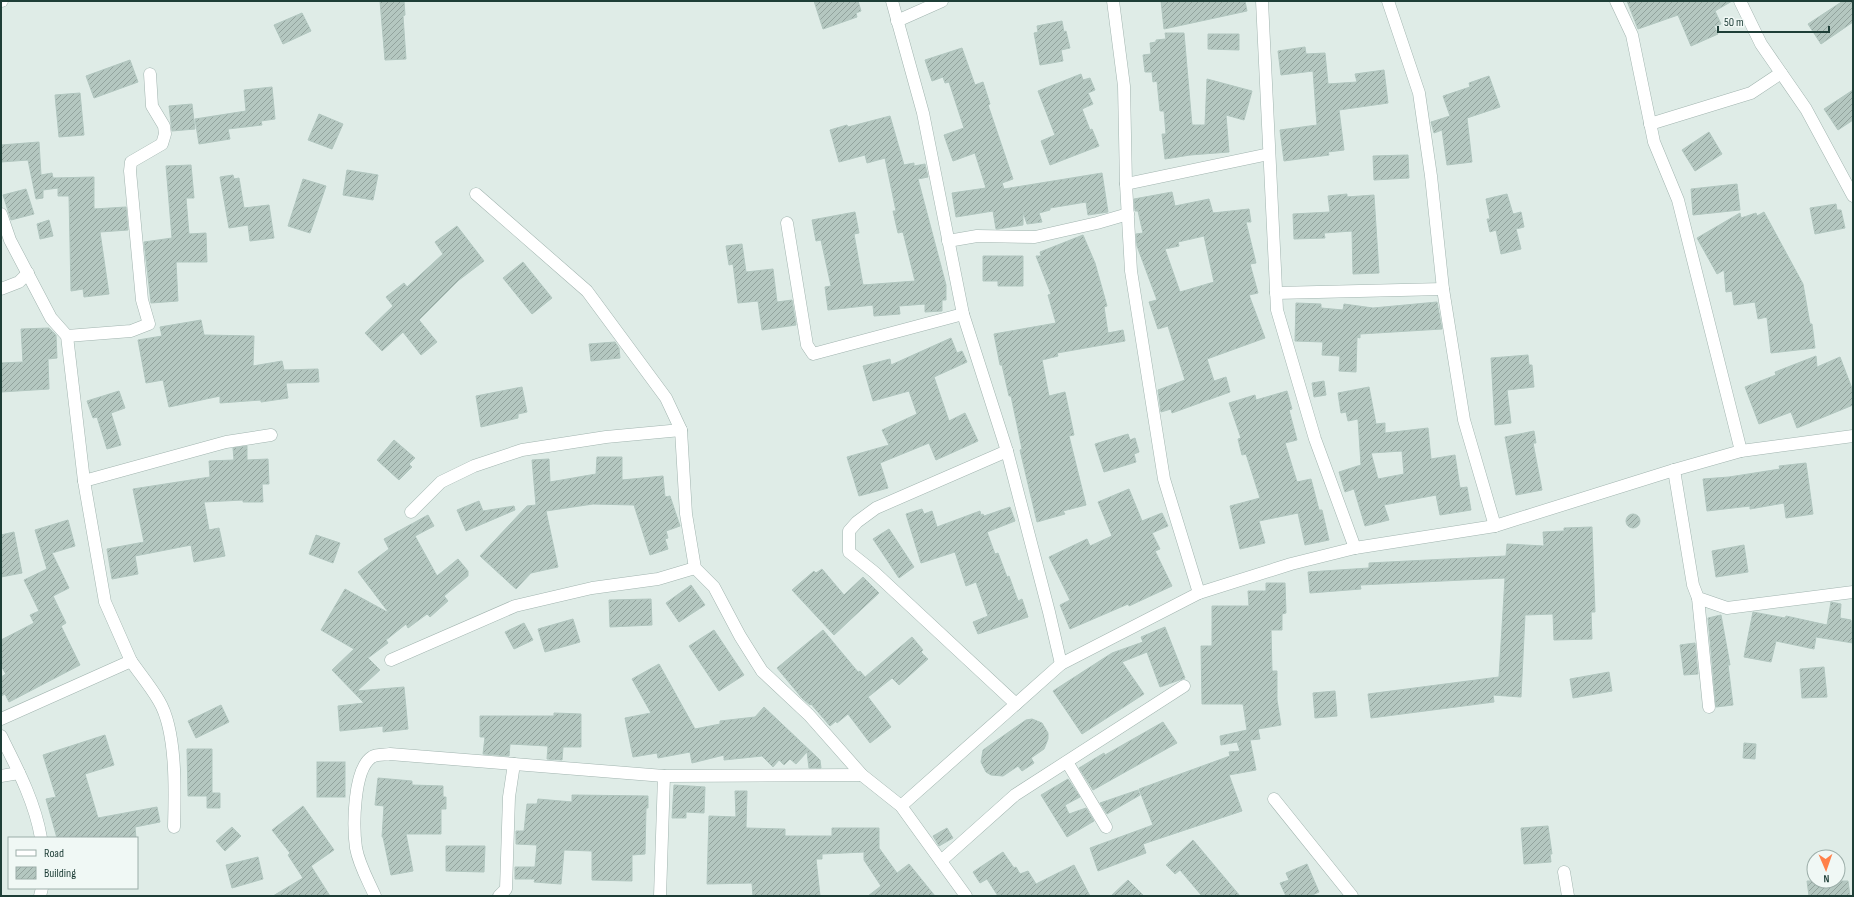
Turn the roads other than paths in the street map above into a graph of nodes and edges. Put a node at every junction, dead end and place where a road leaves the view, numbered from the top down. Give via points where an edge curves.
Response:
1 (892, 1) edge
2 (942, 1) edge
3 (1113, 1) edge
4 (1262, 1) edge
5 (1388, 1) edge
6 (1616, 1) edge
7 (1740, 1) edge
8 (897, 21) junction
9 (1781, 73) junction
10 (150, 74) dead end
11 (1650, 124) junction
12 (1269, 154) junction
13 (1126, 184) junction
14 (476, 194) dead end
15 (1853, 196) edge
16 (1, 214) edge
17 (1128, 214) junction
18 (787, 223) dead end
19 (948, 241) junction
20 (28, 273) junction
21 (1, 288) edge
22 (1443, 289) junction
23 (1276, 293) junction
24 (963, 314) junction
25 (67, 336) junction
26 (681, 430) junction
27 (271, 435) dead end
28 (1853, 436) edge
29 (1007, 451) junction
30 (1741, 451) junction
31 (1674, 470) junction
32 (84, 481) junction
33 (411, 512) dead end
34 (1495, 526) junction
35 (1355, 548) junction
36 (695, 568) junction
37 (1853, 592) edge
38 (1199, 593) junction
39 (1698, 598) junction
40 (391, 660) dead end
41 (131, 661) junction
42 (1060, 664) junction
43 (1184, 686) dead end
44 (1016, 704) junction
45 (1709, 707) dead end
46 (1, 719) edge
47 (1, 736) edge
48 (1067, 762) junction
49 (514, 764) junction
50 (19, 773) junction
51 (862, 775) junction
52 (1, 776) edge
53 (664, 776) junction
54 (1274, 799) dead end
55 (901, 806) junction
56 (1106, 827) dead end
57 (174, 828) dead end
58 (41, 837) edge
59 (941, 861) junction
60 (1564, 872) dead end
61 (375, 896) edge
62 (499, 896) edge
63 (660, 896) edge
64 (966, 896) edge
65 (1352, 896) edge
66 (1568, 896) edge

1 - 8 street
2 - 8 street
3 - 13 street via 1124,86
4 - 12 street
5 - 22 street via 1419,93
6 - 11 street via 1632,35
7 - 9 street via 1761,44
8 - 19 street via 923,113
9 - 11 street via 1751,92
9 - 15 street via 1806,109
10 - 25 street via 152,106 164,126 165,134 162,144 131,162 130,171 142,300 148,324 131,331
11 - 30 street via 1654,142 1678,200
12 - 13 street
12 - 23 street
13 - 17 street
14 - 26 street via 587,291 666,398
16 - 20 street via 10,240
17 - 19 street via 1035,237 977,236
17 - 38 street via 1131,271 1164,479
18 - 24 street via 807,345 813,354
19 - 24 street
20 - 21 street via 19,282
20 - 25 street via 51,318
22 - 23 street
22 - 34 street via 1464,420
23 - 35 street via 1277,310 1315,439
24 - 29 street
25 - 32 street
26 - 33 street via 606,437 522,450 474,466 441,482
26 - 36 street via 686,514
27 - 32 street via 226,442
28 - 30 street
29 - 42 street
29 - 44 street via 876,508 857,522 849,532 849,552 874,572
30 - 31 street
31 - 34 street
31 - 39 street via 1693,585
32 - 41 street via 105,602
34 - 35 street
35 - 38 street via 1291,564
36 - 40 street via 658,579 592,588 514,606
36 - 51 street via 714,587 762,671 809,715
37 - 39 street via 1727,608
38 - 42 street
39 - 45 street
41 - 46 street
41 - 57 street via 160,702 168,726 175,784
42 - 44 street
43 - 48 street
44 - 55 street
47 - 50 street
48 - 56 street
48 - 59 street via 1015,795
49 - 53 street
49 - 61 street via 390,754 373,756 364,766 355,804 356,847
49 - 62 street via 509,797 506,889
50 - 52 street
50 - 58 street via 38,821
51 - 53 street
51 - 55 street
53 - 63 street
54 - 65 street
55 - 59 street
59 - 64 street
60 - 66 street

